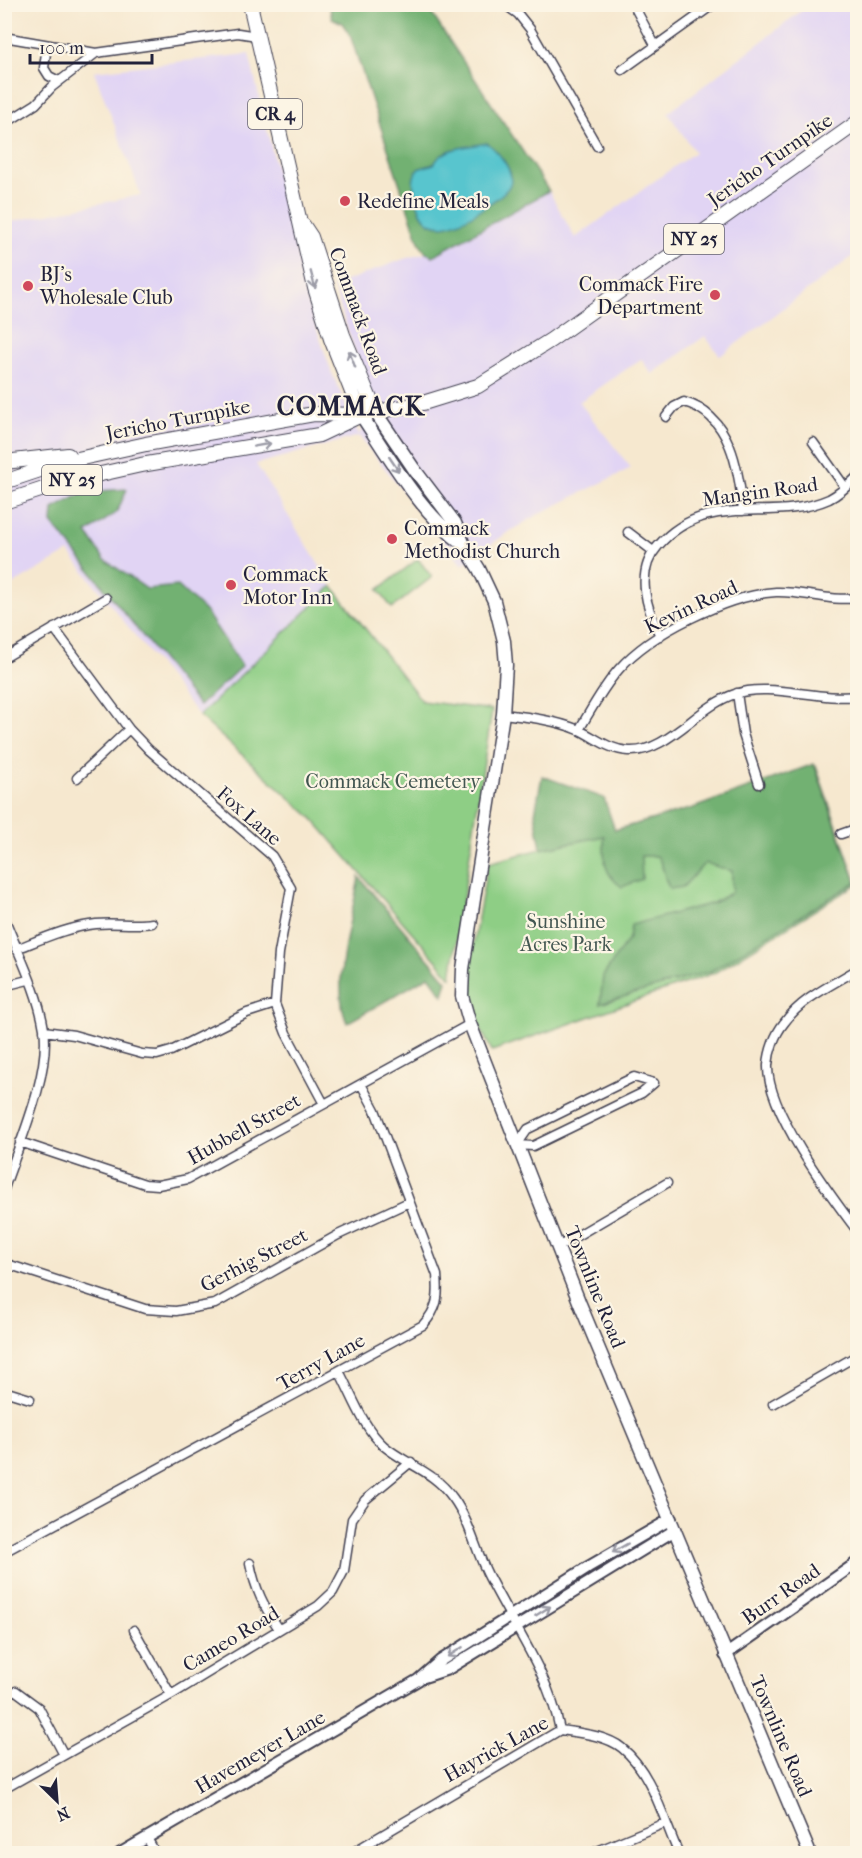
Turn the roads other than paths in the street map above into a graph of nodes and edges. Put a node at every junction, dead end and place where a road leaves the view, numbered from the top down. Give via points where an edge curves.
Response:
1 (250, 4) edge
2 (504, 4) edge
3 (633, 4) edge
4 (714, 4) edge
5 (257, 36) junction
6 (4, 37) edge
7 (47, 45) junction
8 (655, 45) junction
9 (96, 53) junction
10 (622, 70) dead end
11 (59, 81) junction
12 (858, 122) edge
13 (4, 124) edge
14 (597, 146) dead end
15 (302, 223) junction
16 (376, 413) junction
17 (362, 415) junction
18 (666, 417) dead end
19 (202, 436) junction
20 (185, 438) junction
21 (813, 442) dead end
22 (136, 446) junction
23 (103, 454) junction
24 (205, 454) junction
25 (169, 460) junction
26 (4, 462) edge
27 (141, 465) junction
28 (858, 476) edge
29 (4, 482) edge
30 (845, 487) junction
31 (20, 495) junction
32 (4, 502) edge
33 (743, 511) junction
34 (628, 532) dead end
35 (464, 545) junction
36 (653, 551) junction
37 (106, 598) dead end
38 (858, 598) edge
39 (54, 628) junction
40 (660, 636) junction
41 (4, 658) edge
42 (737, 693) junction
43 (858, 696) edge
44 (503, 714) junction
45 (129, 729) junction
46 (579, 730) junction
47 (77, 778) dead end
48 (759, 784) dead end
49 (858, 828) edge
50 (841, 834) dead end
51 (4, 916) edge
52 (152, 923) dead end
53 (16, 949) junction
54 (858, 969) edge
55 (28, 980) junction
56 (4, 986) edge
57 (275, 1004) junction
58 (470, 1024) junction
59 (44, 1032) junction
60 (361, 1084) junction
61 (324, 1104) junction
62 (20, 1142) junction
63 (517, 1145) junction
64 (667, 1183) dead end
65 (4, 1189) edge
66 (409, 1202) junction
67 (858, 1232) edge
68 (558, 1247) junction
69 (4, 1263) edge
70 (858, 1355) edge
71 (339, 1371) junction
72 (4, 1391) edge
73 (30, 1399) dead end
74 (773, 1404) dead end
75 (411, 1462) junction
76 (673, 1524) junction
77 (4, 1552) edge
78 (858, 1562) edge
79 (250, 1563) dead end
80 (509, 1618) junction
81 (516, 1628) junction
82 (279, 1629) junction
83 (134, 1630) dead end
84 (725, 1655) junction
85 (418, 1680) junction
86 (16, 1691) dead end
87 (171, 1695) junction
88 (560, 1730) junction
89 (64, 1755) junction
90 (4, 1789) edge
91 (665, 1823) junction
92 (147, 1838) junction
93 (119, 1854) edge
94 (156, 1854) edge
95 (350, 1854) edge
96 (590, 1854) edge
97 (679, 1854) edge
98 (810, 1854) edge

1 - 5 main road, Commack Road / CR 4
2 - 14 street via 530,29
3 - 8 street
4 - 8 street
5 - 9 street via 238,33
5 - 15 main road, Commack Road / CR 4
6 - 7 street
7 - 9 street
7 - 11 street via 44,68
8 - 10 street
9 - 11 street
11 - 13 street via 36,104
12 - 16 main road, Jericho Turnpike / NY 25 via 500,373 469,389
16 -> 15 main road, Commack Road / CR 4 via 343,335 311,237
15 -> 17 main road, Commack Road / CR 4 via 305,253 322,314
16 - 17 main road, Jericho Turnpike / NY 25
16 - 35 main road, CR 4 via 455,523
17 - 19 main road, Jericho Turnpike / NY 25 via 314,414
24 -> 17 main road, Jericho Turnpike / NY 25 via 319,435
17 -> 35 main road, CR 4 via 417,496 445,531
18 - 33 street via 674,406 684,402 706,412 722,431 736,461
19 - 20 main road, Jericho Turnpike / NY 25
19 - 24 main road
19 - 25 main road
20 - 22 main road, Jericho Turnpike / NY 25
20 - 27 main road via 145,458
21 - 30 street
22 - 23 main road, Jericho Turnpike / NY 25
22 - 31 main road via 124,458 65,471
23 - 26 main road
23 - 29 main road, Jericho Turnpike / NY 25
24 - 25 main road, Jericho Turnpike / NY 25
25 - 27 main road, Jericho Turnpike / NY 25
27 - 31 main road, Jericho Turnpike / NY 25
28 - 30 street, Mangin Road
30 - 33 street, Mangin Road via 830,498 808,505
31 - 32 main road, Jericho Turnpike / NY 25
33 - 36 street, Mangin Road via 716,513 683,523
34 - 36 street
35 - 44 main road, CR 4 via 479,569 501,625 506,665
36 - 40 street, Mangin Road via 644,586
37 - 39 street
38 - 40 street, Kevin Road via 759,594 716,608
39 - 41 street
39 - 45 street, Fox Lane
40 - 46 street, Kevin Road via 618,670
42 - 43 street
42 - 46 street via 702,710 647,749 618,750
42 - 48 street via 745,743
44 - 46 street
44 - 58 main road, Townline Road / CR 4 via 463,969 462,996
45 - 47 street
45 - 57 street, Fox Lane via 180,779 272,856 284,873 291,888 279,953
49 - 50 street
51 - 53 street
52 - 53 street via 98,923 65,930
53 - 55 street
54 - 67 street via 792,1012 773,1044 768,1066 772,1090 804,1156
55 - 56 street
55 - 59 street
57 - 59 street via 157,1055 74,1035
57 - 61 street, Fox Lane
58 - 60 street, Hubbell Street
58 - 63 main road, Townline Road / CR 4
59 - 62 street via 40,1079
60 - 61 street, Hubbell Street
60 - 66 street, Terry Lane via 375,1110
61 - 62 street, Hubbell Street via 173,1184 145,1184
62 - 65 street
63 - 63 street via 533,1146 642,1094 654,1083 634,1077 528,1129
63 - 68 main road, Townline Road / CR 4
64 - 68 street
66 - 69 street, Gerhig Street via 338,1235 214,1304 176,1311 145,1309
66 - 71 street, Terry Lane via 437,1275 436,1311 423,1325
68 - 76 main road, Townline Road / CR 4
70 - 74 street
71 - 75 street via 367,1424 384,1445
71 - 77 street, Terry Lane
72 - 73 street
75 - 80 street via 427,1470 452,1496
75 - 82 street, Cameo Road via 365,1500 352,1519 344,1571 333,1592 318,1606
76 -> 80 street, Havemeyer Lane
81 -> 76 street, Havemeyer Lane
76 - 84 main road, Townline Road / CR 4
78 - 84 street, Burr Road
79 - 82 street via 263,1606
80 - 81 street
80 -> 85 street, Havemeyer Lane via 440,1661
81 - 85 street, Havemeyer Lane via 448,1669
81 - 88 street via 546,1684
82 - 87 street, Cameo Road
83 - 87 street
84 - 98 main road, Townline Road / CR 4
85 - 92 street, Havemeyer Lane
86 - 89 street via 39,1708
87 - 89 street, Cameo Road
88 - 91 street, Hayrick Lane via 588,1734 621,1747 641,1768
88 - 95 street, Hayrick Lane
89 - 90 street, Cameo Road
91 - 96 street
91 - 97 street, Hayrick Lane
92 - 93 street, Havemeyer Lane
92 - 94 street

